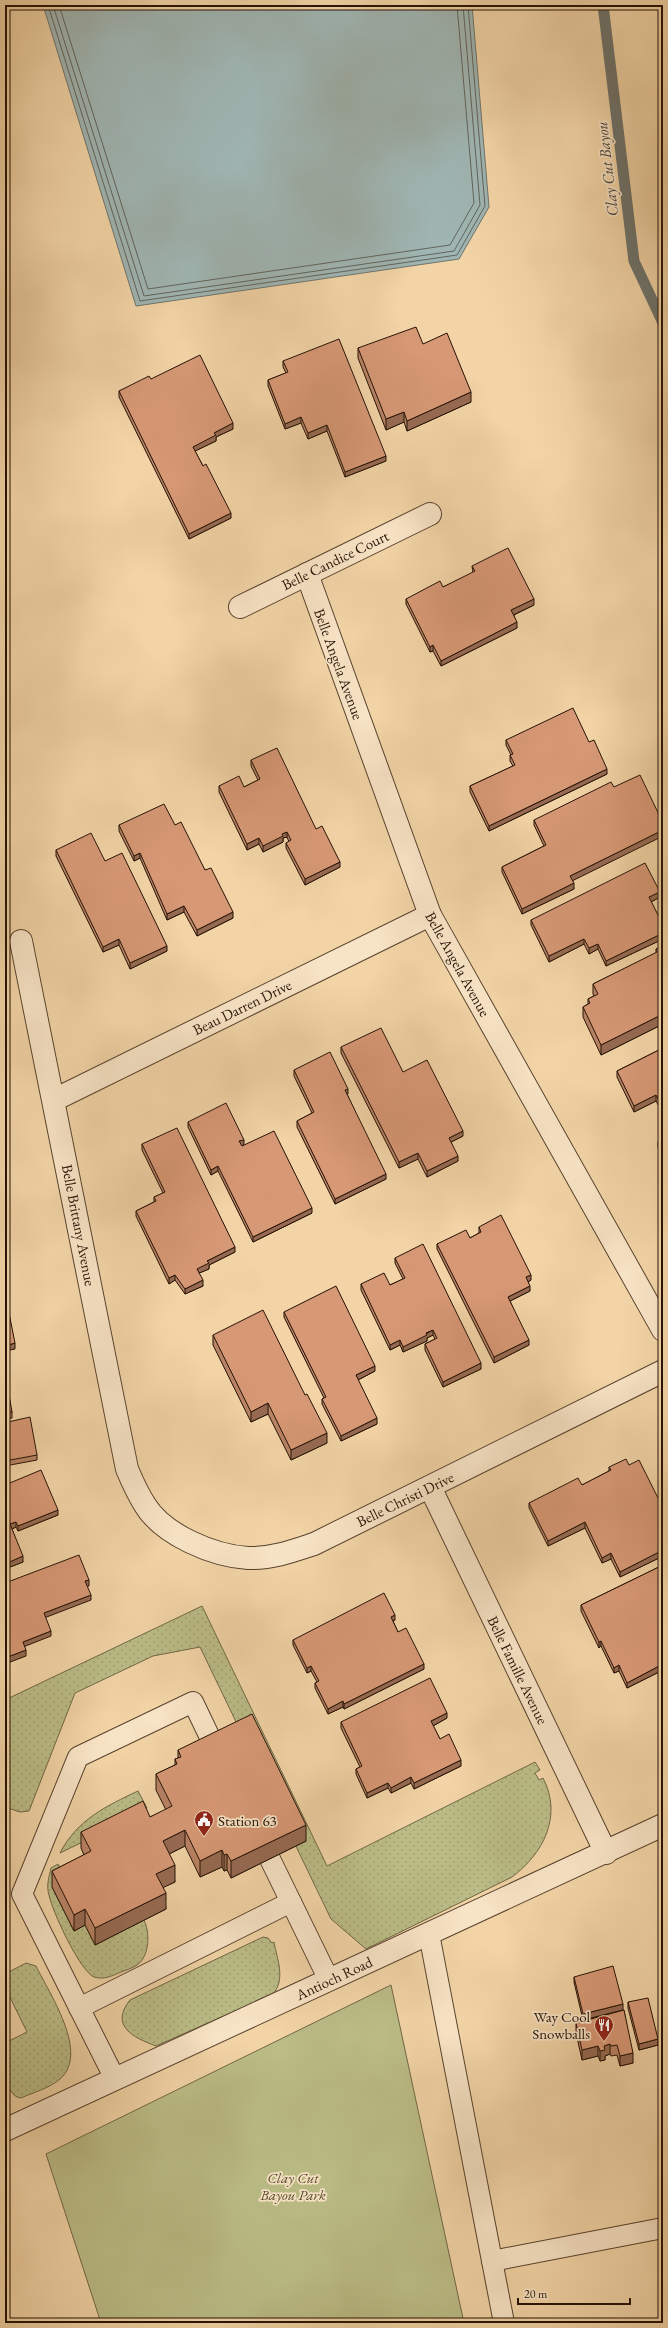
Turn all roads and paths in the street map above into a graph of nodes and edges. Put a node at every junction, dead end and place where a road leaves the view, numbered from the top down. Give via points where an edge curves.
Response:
1 (430, 514) dead end
2 (307, 574) junction
3 (240, 607) dead end
4 (430, 915) junction
5 (21, 941) dead end
6 (54, 1100) junction
7 (663, 1330) edge
8 (663, 1371) edge
9 (430, 1487) junction
10 (145, 1506) joint
11 (215, 1748) edge
12 (663, 1825) edge
13 (606, 1853) junction
14 (270, 1859) edge
15 (291, 1902) junction
16 (429, 1934) junction
17 (329, 1980) junction
18 (79, 2008) junction
19 (115, 2079) junction
20 (5, 2130) edge
21 (663, 2228) edge
22 (492, 2261) junction
23 (504, 2323) edge

1 - 2 street, Belle Candice Court
2 - 3 street, Belle Candice Court
2 - 4 street, Belle Angela Avenue
4 - 6 street, Beau Darren Drive
4 - 7 street, Belle Angela Avenue
5 - 6 street, Belle Brittany Avenue
6 - 10 street, Belle Brittany Avenue via 126,1469
8 - 9 street, Belle Christi Drive
9 - 10 street, Belle Christi Drive via 314,1544 280,1555 248,1558 215,1553 174,1534
9 - 13 street, Belle Famille Avenue
11 - 18 lane via 193,1702 78,1757 22,1894
12 - 13 street, Antioch Road
13 - 16 street, Antioch Road
14 - 15 lane
15 - 17 lane
15 - 18 lane
16 - 17 street, Antioch Road
16 - 22 lane
17 - 19 street, Antioch Road
18 - 19 lane
19 - 20 street, Antioch Road
21 - 22 lane
22 - 23 lane

